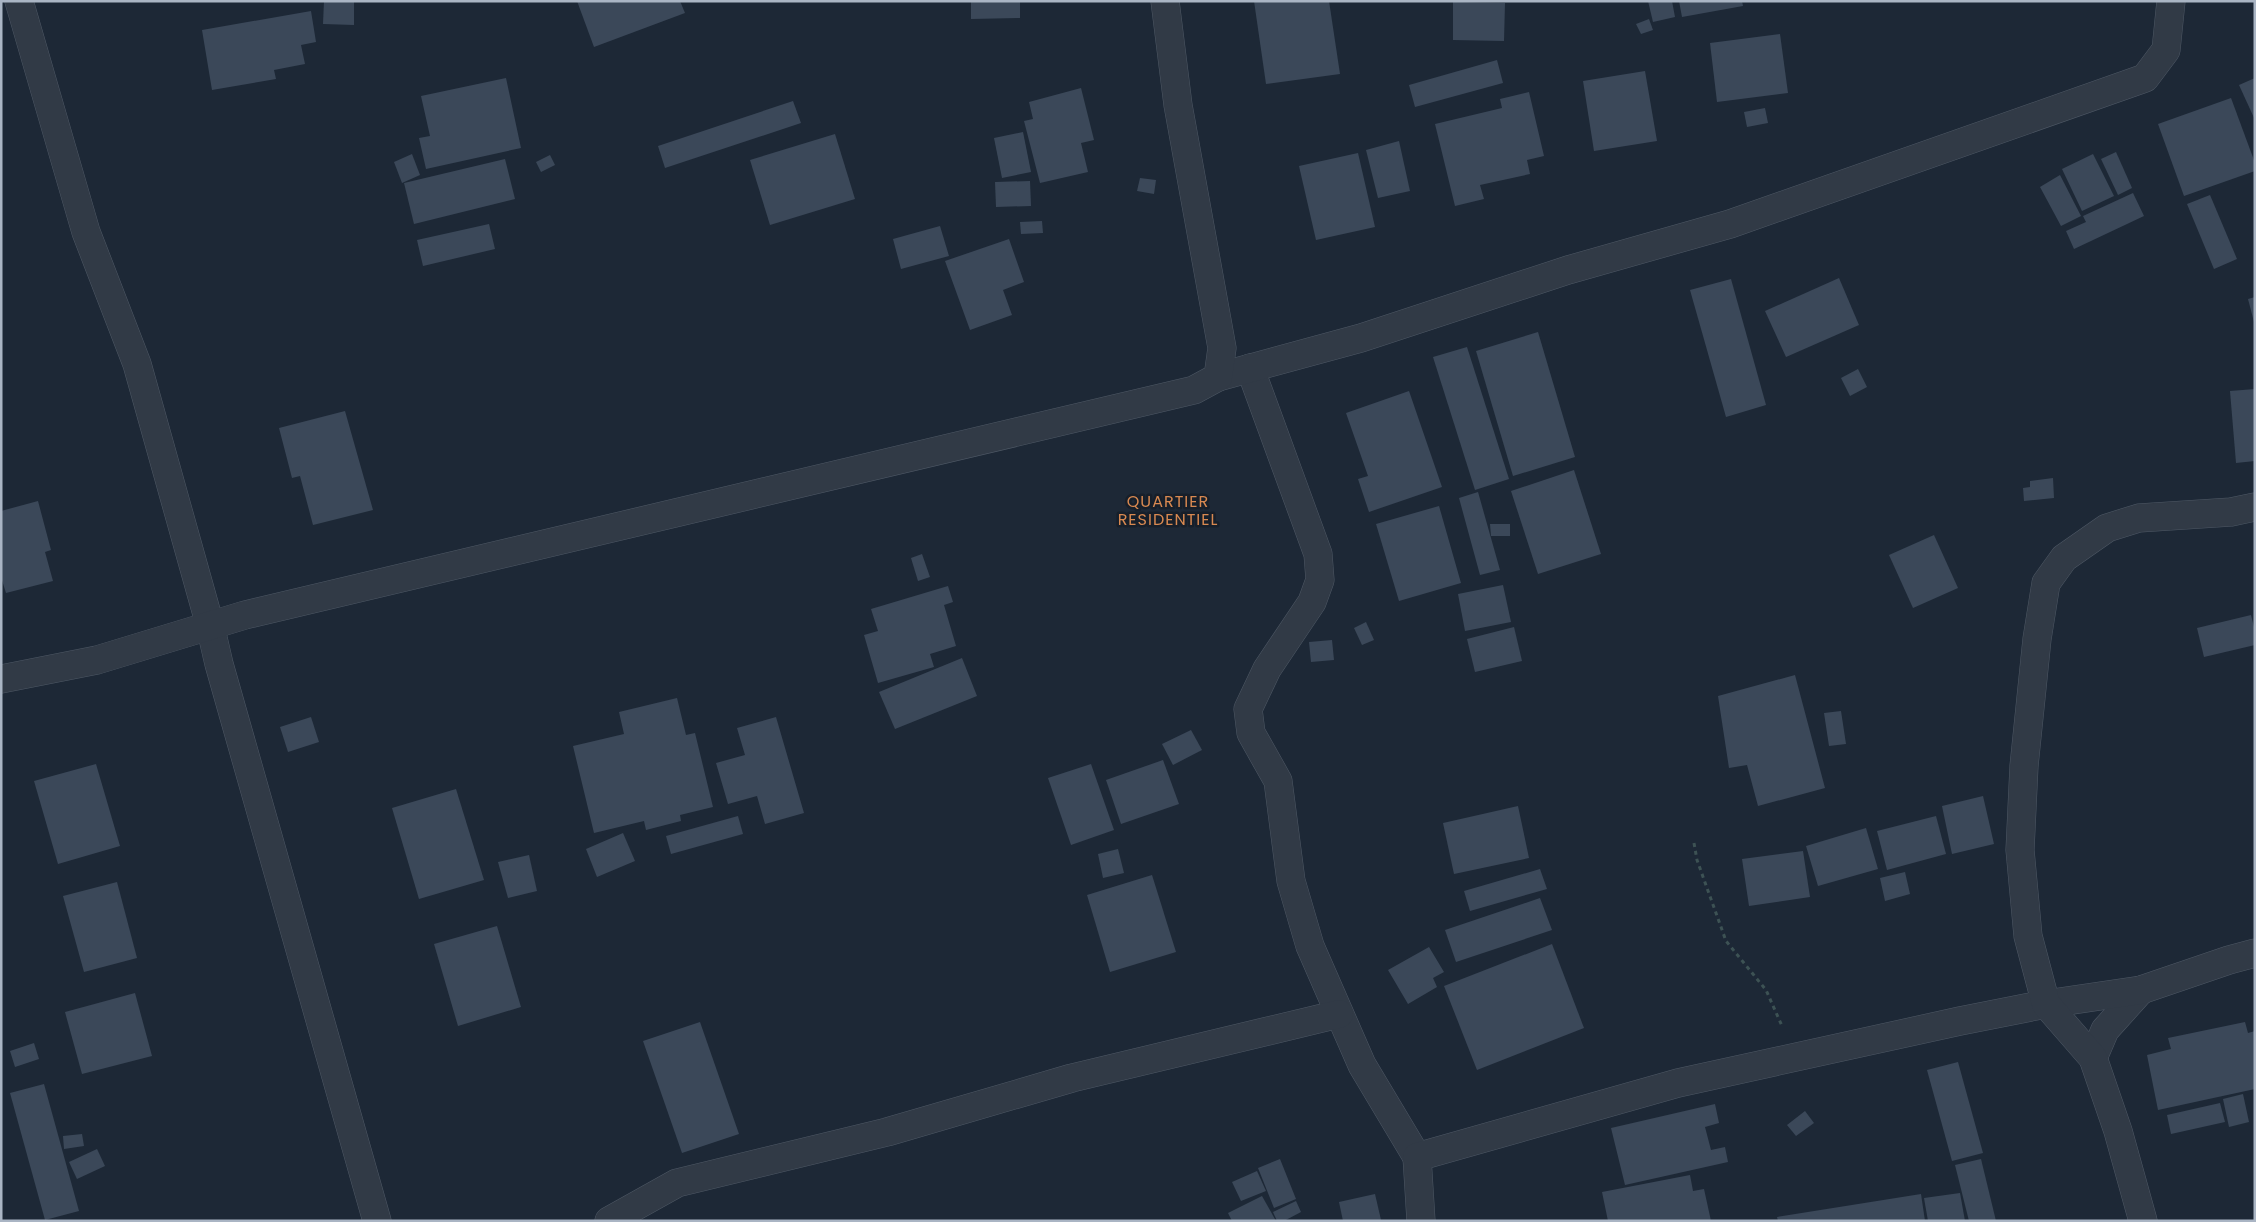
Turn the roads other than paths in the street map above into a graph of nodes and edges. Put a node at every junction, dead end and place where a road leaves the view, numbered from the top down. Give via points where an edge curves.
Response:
1 (19, 1) edge
2 (1165, 1) edge
3 (2171, 1) edge
4 (1250, 368) junction
5 (1218, 377) junction
6 (2255, 507) edge
7 (210, 625) junction
8 (1, 679) edge
9 (2255, 953) edge
10 (2141, 990) junction
11 (2046, 1004) junction
12 (1339, 1014) junction
13 (2093, 1058) junction
14 (1417, 1157) junction
15 (377, 1221) edge
16 (609, 1221) edge
17 (1421, 1221) edge
18 (2143, 1221) edge

1 - 7 street via 86,232 137,364
2 - 5 street via 1178,105 1222,348
3 - 4 street via 2166,50 2145,78 1730,224 1568,270 1361,338
4 - 5 street
4 - 12 street via 1318,554 1320,580 1312,602 1267,668 1248,709 1251,733 1278,781 1291,881 1310,946
5 - 7 street via 1194,390
6 - 11 street via 2232,512 2139,518 2107,528 2064,558 2046,583 2024,766 2020,850 2023,907
7 - 8 street via 97,660
7 - 15 street
9 - 10 street
10 - 11 street
10 - 13 street via 2105,1030
11 - 13 street
11 - 14 street via 1678,1083
12 - 14 street via 1362,1065
12 - 16 street via 1072,1078 887,1132 677,1183
13 - 18 street
14 - 17 street

